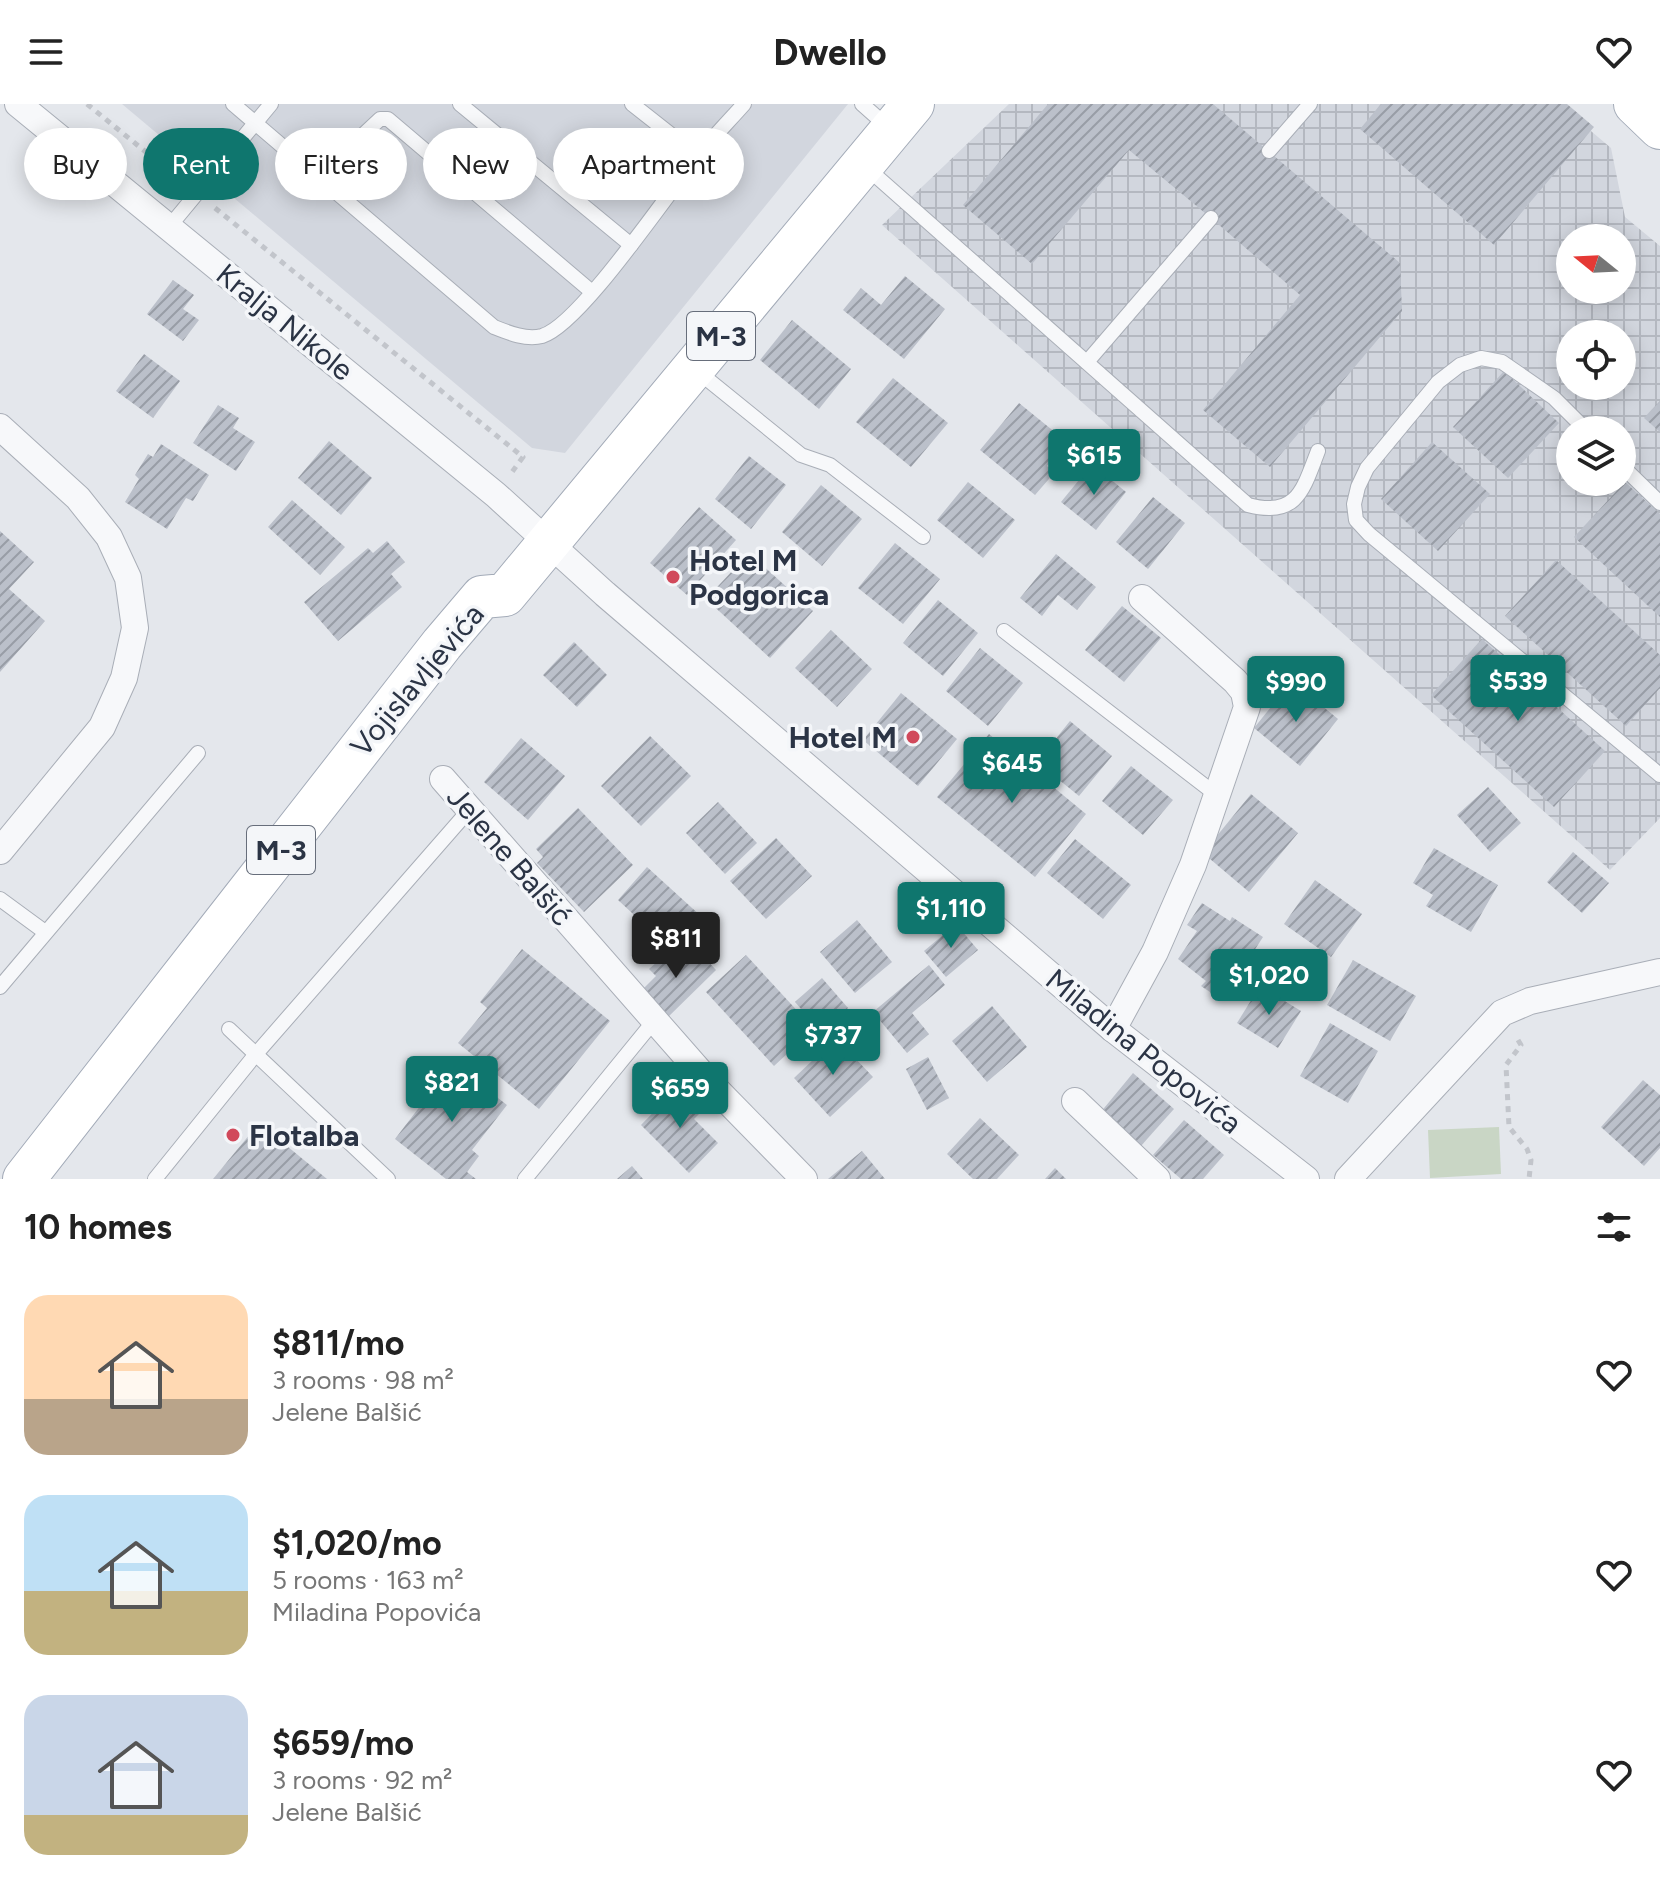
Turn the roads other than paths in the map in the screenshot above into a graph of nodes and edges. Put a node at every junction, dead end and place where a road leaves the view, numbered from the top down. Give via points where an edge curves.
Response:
1 (18, 104) edge
2 (233, 104) edge
3 (271, 104) edge
4 (460, 104) edge
5 (632, 104) edge
6 (744, 104) edge
7 (936, 104) edge
8 (1310, 104) edge
9 (1635, 104) edge
10 (889, 113) edge
11 (255, 122) junction
12 (370, 128) edge
13 (399, 128) edge
14 (662, 128) edge
15 (723, 128) edge
16 (1660, 128) edge
17 (407, 135) edge
18 (275, 139) edge
19 (1269, 151) dead end
20 (864, 165) junction
21 (345, 200) edge
22 (665, 200) edge
23 (1211, 218) dead end
24 (169, 227) junction
25 (631, 245) junction
26 (592, 292) junction
27 (1087, 362) junction
28 (694, 369) junction
29 (1572, 416) edge
30 (0, 427) edge
31 (1318, 451) dead end
32 (1636, 480) edge
33 (1660, 503) edge
34 (923, 537) dead end
35 (550, 542) junction
36 (1142, 598) dead end
37 (1004, 631) dead end
38 (198, 753) dead end
39 (1660, 775) edge
40 (443, 779) dead end
41 (1218, 796) junction
42 (470, 809) junction
43 (0, 851) edge
44 (0, 899) edge
45 (45, 932) junction
46 (1660, 972) edge
47 (0, 987) edge
48 (654, 1021) junction
49 (229, 1029) dead end
50 (1113, 1029) junction
51 (256, 1054) junction
52 (1075, 1101) dead end
53 (24, 1179) edge
54 (155, 1179) edge
55 (388, 1179) edge
56 (525, 1179) edge
57 (804, 1179) edge
58 (1157, 1179) edge
59 (1306, 1179) edge
60 (1348, 1179) edge

1 - 24 street, Kralja Nikole
2 - 11 lane
3 - 11 lane
4 - 25 lane
5 - 14 lane
6 - 15 lane
7 - 10 main road, Vojislavljevića / M-3
8 - 19 lane
9 - 16 main road
10 - 20 main road, Vojislavljevića / M-3
11 - 18 lane
11 - 24 lane
12 - 13 lane via 388,119
17 - 26 lane
20 - 27 lane
20 - 28 main road, Vojislavljevića / M-3
21 - 26 lane via 494,327 516,336 542,336 566,322
22 - 25 lane
23 - 27 lane
24 - 35 street, Kralja Nikole
25 - 26 lane
27 - 31 lane via 1248,505 1269,511 1289,505
28 - 34 lane via 801,455 830,465
28 - 35 main road, Vojislavljevića / M-3
29 - 39 lane via 1502,362 1481,358 1460,365 1438,382 1367,468 1354,504 1356,520
30 - 43 street via 78,498 109,537 128,578 135,628 124,678 102,727
32 - 33 lane
35 - 50 street, Miladina Popovića
35 - 53 main road, Vojislavljevića / M-3 via 505,595 482,597 442,644
36 - 41 street via 1244,692 1243,725
37 - 41 lane
38 - 45 lane
40 - 42 street, Jelene Balšić
41 - 50 street via 1155,952
42 - 48 street, Jelene Balšić
42 - 51 lane
44 - 45 lane
45 - 47 lane
46 - 60 street via 1530,1001 1502,1013
48 - 56 lane
48 - 57 street, Jelene Balšić
49 - 51 lane
50 - 59 street, Miladina Popovića
51 - 54 lane
51 - 55 lane
52 - 58 street

